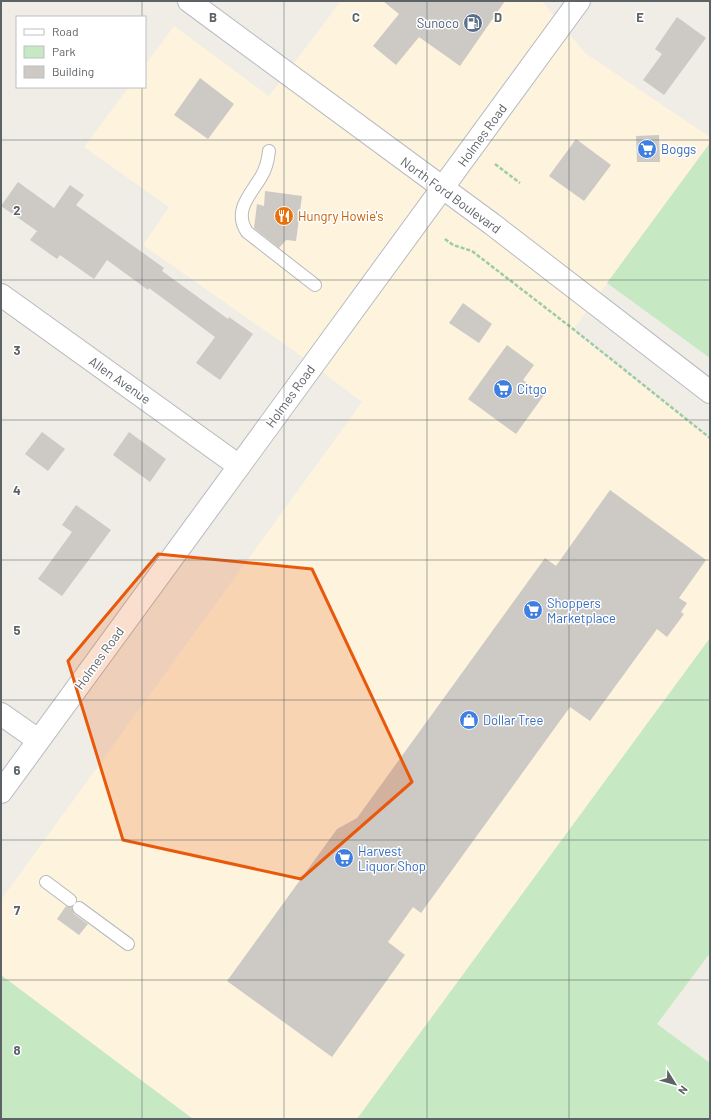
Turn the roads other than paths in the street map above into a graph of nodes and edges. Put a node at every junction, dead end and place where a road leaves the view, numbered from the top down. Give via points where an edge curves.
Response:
1 (189, 1) edge
2 (579, 1) edge
3 (269, 151) dead end
4 (443, 188) junction
5 (315, 285) dead end
6 (1, 295) edge
7 (710, 392) edge
8 (239, 466) junction
9 (1, 714) edge
10 (38, 740) junction
11 (1, 792) edge
12 (46, 882) dead end
13 (128, 944) dead end

1 - 4 main road, North Ford Boulevard
2 - 4 main road, Holmes Road
3 - 5 lane via 267,164 245,201 241,219 243,227
4 - 7 main road, North Ford Boulevard
4 - 8 main road, Holmes Road
6 - 8 main road, Allen Avenue
8 - 10 main road, Holmes Road
9 - 10 main road
10 - 11 main road, Holmes Road
12 - 13 lane

